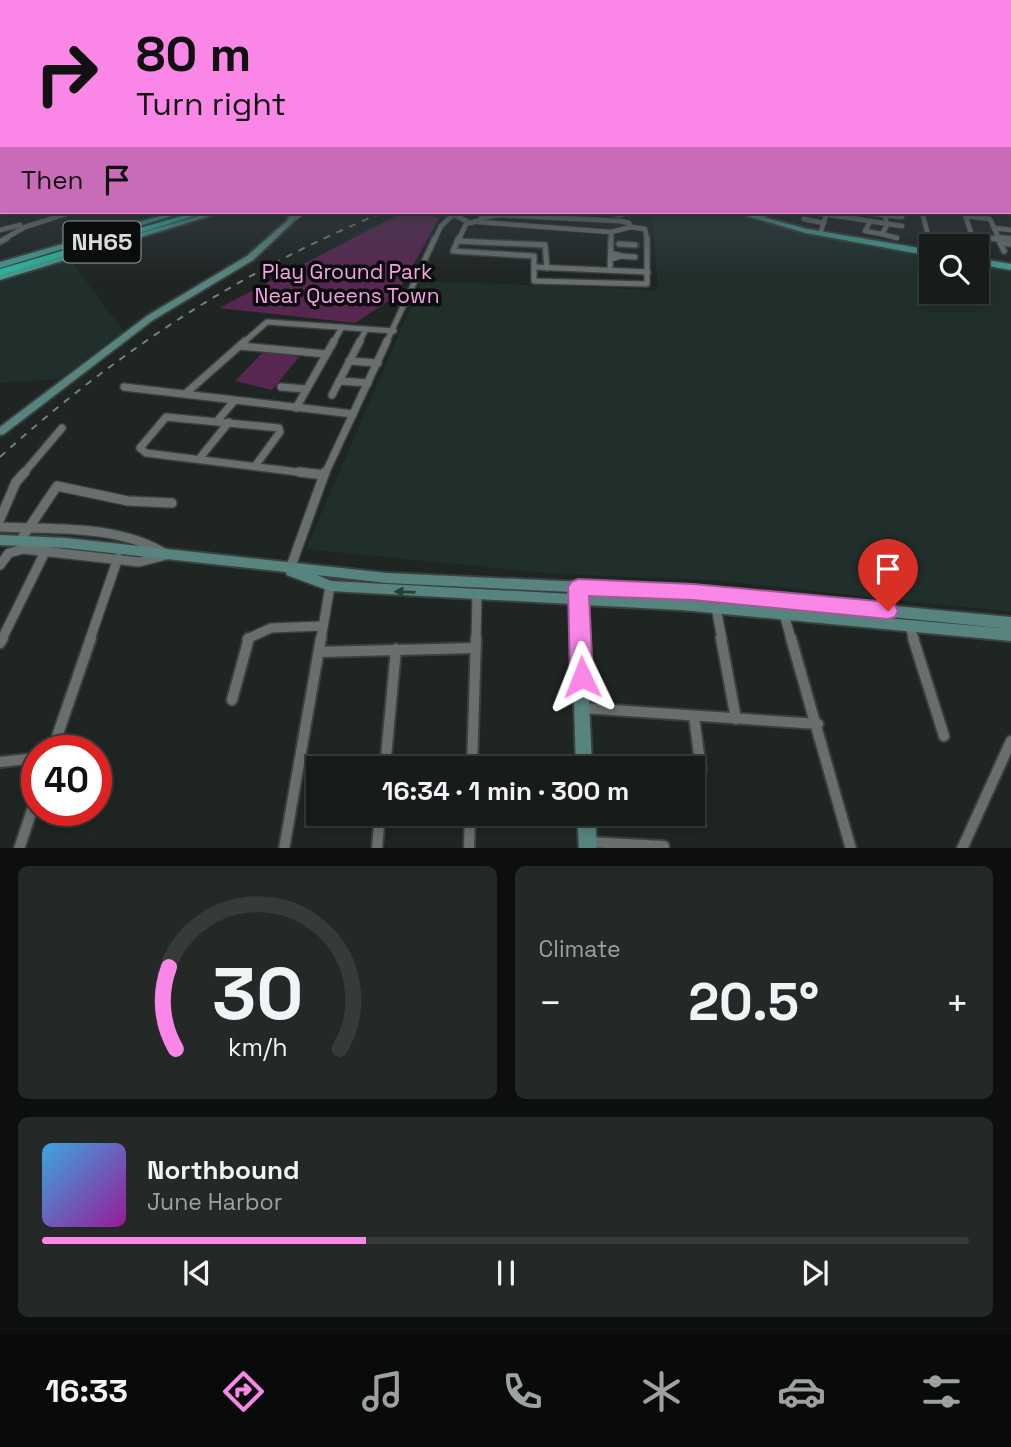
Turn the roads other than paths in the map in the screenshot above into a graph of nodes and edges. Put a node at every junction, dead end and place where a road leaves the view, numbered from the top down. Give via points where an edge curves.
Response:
1 (64, 214) edge
2 (175, 214) edge
3 (188, 214) edge
4 (197, 214) edge
5 (212, 214) edge
6 (290, 214) edge
7 (301, 214) edge
8 (454, 214) edge
9 (456, 214) edge
10 (459, 214) edge
11 (744, 214) edge
12 (765, 214) edge
13 (827, 214) edge
14 (832, 214) edge
15 (866, 214) edge
16 (884, 214) edge
17 (888, 214) edge
18 (922, 214) edge
19 (965, 214) edge
20 (902, 217) dead end
21 (804, 219) dead end
22 (480, 220) junction
23 (510, 220) junction
24 (537, 221) junction
25 (868, 221) junction
26 (290, 222) junction
27 (467, 222) junction
28 (564, 223) junction
29 (34, 224) junction
30 (593, 224) junction
31 (887, 225) junction
32 (902, 226) dead end
33 (822, 227) junction
34 (631, 228) junction
35 (994, 228) junction
36 (0, 230) edge
37 (1011, 230) edge
38 (611, 232) junction
39 (882, 234) junction
40 (927, 234) edge
41 (971, 234) edge
42 (897, 238) dead end
43 (989, 239) edge
44 (999, 240) junction
45 (457, 241) junction
46 (0, 242) edge
47 (1011, 242) edge
48 (635, 245) tunnel mouth
49 (482, 247) junction
50 (919, 247) edge
51 (513, 248) junction
52 (919, 248) edge
53 (611, 249) junction
54 (1004, 251) dead end
55 (534, 256) junction
56 (548, 257) junction
57 (635, 257) tunnel mouth
58 (989, 261) edge
59 (1011, 266) edge
60 (534, 267) junction
61 (547, 268) junction
62 (560, 268) junction
63 (576, 269) junction
64 (590, 269) junction
65 (608, 270) junction
66 (0, 272) edge
67 (648, 272) junction
68 (567, 277) junction
69 (598, 279) junction
70 (342, 327) junction
71 (366, 329) junction
72 (394, 331) junction
73 (240, 346) junction
74 (326, 354) junction
75 (349, 361) junction
76 (378, 363) junction
77 (339, 381) junction
78 (368, 383) junction
79 (124, 387) dead end
80 (281, 387) dead end
81 (306, 389) junction
82 (185, 394) junction
83 (332, 395) dead end
84 (234, 401) junction
85 (296, 408) junction
86 (353, 414) junction
87 (218, 420) junction
88 (229, 422) junction
89 (62, 428) dead end
90 (0, 432) edge
91 (199, 459) junction
92 (255, 466) junction
93 (324, 475) junction
94 (172, 503) dead end
95 (0, 519) edge
96 (0, 527) edge
97 (28, 529) junction
98 (0, 540) edge
99 (20, 541) junction
100 (46, 550) junction
101 (121, 554) junction
102 (167, 555) junction
103 (0, 565) edge
104 (289, 569) junction
105 (330, 586) junction
106 (579, 593) junction
107 (477, 594) junction
108 (716, 608) junction
109 (784, 614) junction
110 (1011, 624) edge
111 (909, 625) junction
112 (322, 626) junction
113 (1011, 635) edge
114 (0, 643) edge
115 (475, 648) junction
116 (396, 649) junction
117 (319, 652) junction
118 (232, 700) dead end
119 (583, 708) junction
120 (694, 716) junction
121 (736, 719) junction
122 (818, 724) junction
123 (58, 735) edge
124 (944, 736) dead end
125 (1011, 741) edge
126 (386, 756) edge
127 (472, 756) edge
128 (584, 756) edge
129 (699, 756) edge
130 (21, 760) edge
131 (0, 762) edge
132 (27, 826) edge
133 (379, 826) edge
134 (470, 826) edge
135 (587, 826) edge
136 (588, 845) edge
137 (664, 846) dead end
138 (19, 848) edge
139 (284, 848) edge
140 (377, 848) edge
141 (469, 848) edge
142 (852, 848) edge
143 (962, 848) edge

1 - 29 street
2 - 66 main road
3 - 66 highway, NH65
4 - 66 highway, NH65
5 - 66 main road
6 - 26 street
7 - 26 street
8 - 72 street via 441,226
9 - 27 street
10 - 22 street
11 - 52 main road via 806,231
12 - 33 main road
13 - 33 street
14 - 25 street
15 - 25 street
16 - 31 street
17 - 20 street
18 - 40 street
19 - 35 street via 989,219
19 - 41 street
21 - 33 street
22 - 23 street
22 - 23 street
22 - 27 street
23 - 24 street
23 - 24 street
24 - 28 street
24 - 28 street
25 - 31 street
25 - 39 street via 865,231
26 - 90 street via 246,261 140,326
27 - 45 street
28 - 30 street
28 - 30 street
29 - 36 street
29 - 46 street
30 - 34 street via 620,220
30 - 38 street
31 - 32 street
31 - 39 street
33 - 50 main road
34 - 38 street
34 - 67 street via 645,229
35 - 37 street
35 - 44 street
38 - 53 street
39 - 42 street
43 - 44 street
44 - 47 street
44 - 54 street
45 - 49 street
45 - 49 street via 453,251
48 - 53 street via 619,244
49 - 51 street
49 - 51 street
51 - 55 street
51 - 56 street via 545,244
53 - 57 street
53 - 65 street
55 - 56 street
55 - 60 street
56 - 61 street
58 - 59 main road
60 - 61 street
60 - 68 street via 534,281
61 - 62 street
62 - 63 street
62 - 68 street
63 - 64 street
63 - 68 street
64 - 65 street
64 - 69 street
65 - 67 street
65 - 69 street
67 - 69 street via 646,284
68 - 69 street
70 - 71 street
70 - 73 street via 267,322
70 - 74 street
71 - 72 street
71 - 75 street
72 - 76 street
73 - 74 street
73 - 82 street
74 - 81 street
75 - 76 street
75 - 77 street
76 - 78 street
77 - 78 street
77 - 83 street
78 - 86 street
79 - 82 street
80 - 81 street
81 - 85 street
82 - 84 street
84 - 85 street
84 - 87 street
85 - 86 street
86 - 93 street
87 - 88 street
87 - 91 street via 166,417 140,448 146,453
88 - 91 street
88 - 92 street via 281,430
89 - 95 street via 16,482
91 - 92 street
92 - 93 street
93 - 104 street
94 - 97 street via 128,501 57,486
96 - 97 street
97 - 99 street
97 - 102 street via 146,541
98 - 99 street
99 - 101 street
100 - 101 street
100 - 103 street via 16,550
100 - 114 street
101 - 102 street
101 - 123 street
102 - 104 street
104 - 105 street
104 - 106 street
107 -> 105 street
105 - 112 street
106 - 107 street
106 - 108 street
106 - 110 street via 756,597
106 - 119 street
107 - 115 street
108 - 109 street
108 - 121 street
109 - 111 street
109 - 122 street
111 - 113 street
111 - 124 street
112 - 117 street
112 - 118 street via 261,630 250,635
115 - 116 street
115 - 127 street
116 - 117 street
116 - 126 street
117 - 139 street
119 - 120 street
119 - 128 street
120 - 121 street
120 - 129 street
121 - 122 street
122 - 142 street
125 - 143 street
130 - 131 street
132 - 138 street
133 - 140 street
134 - 141 street
135 - 136 street
136 - 137 street

